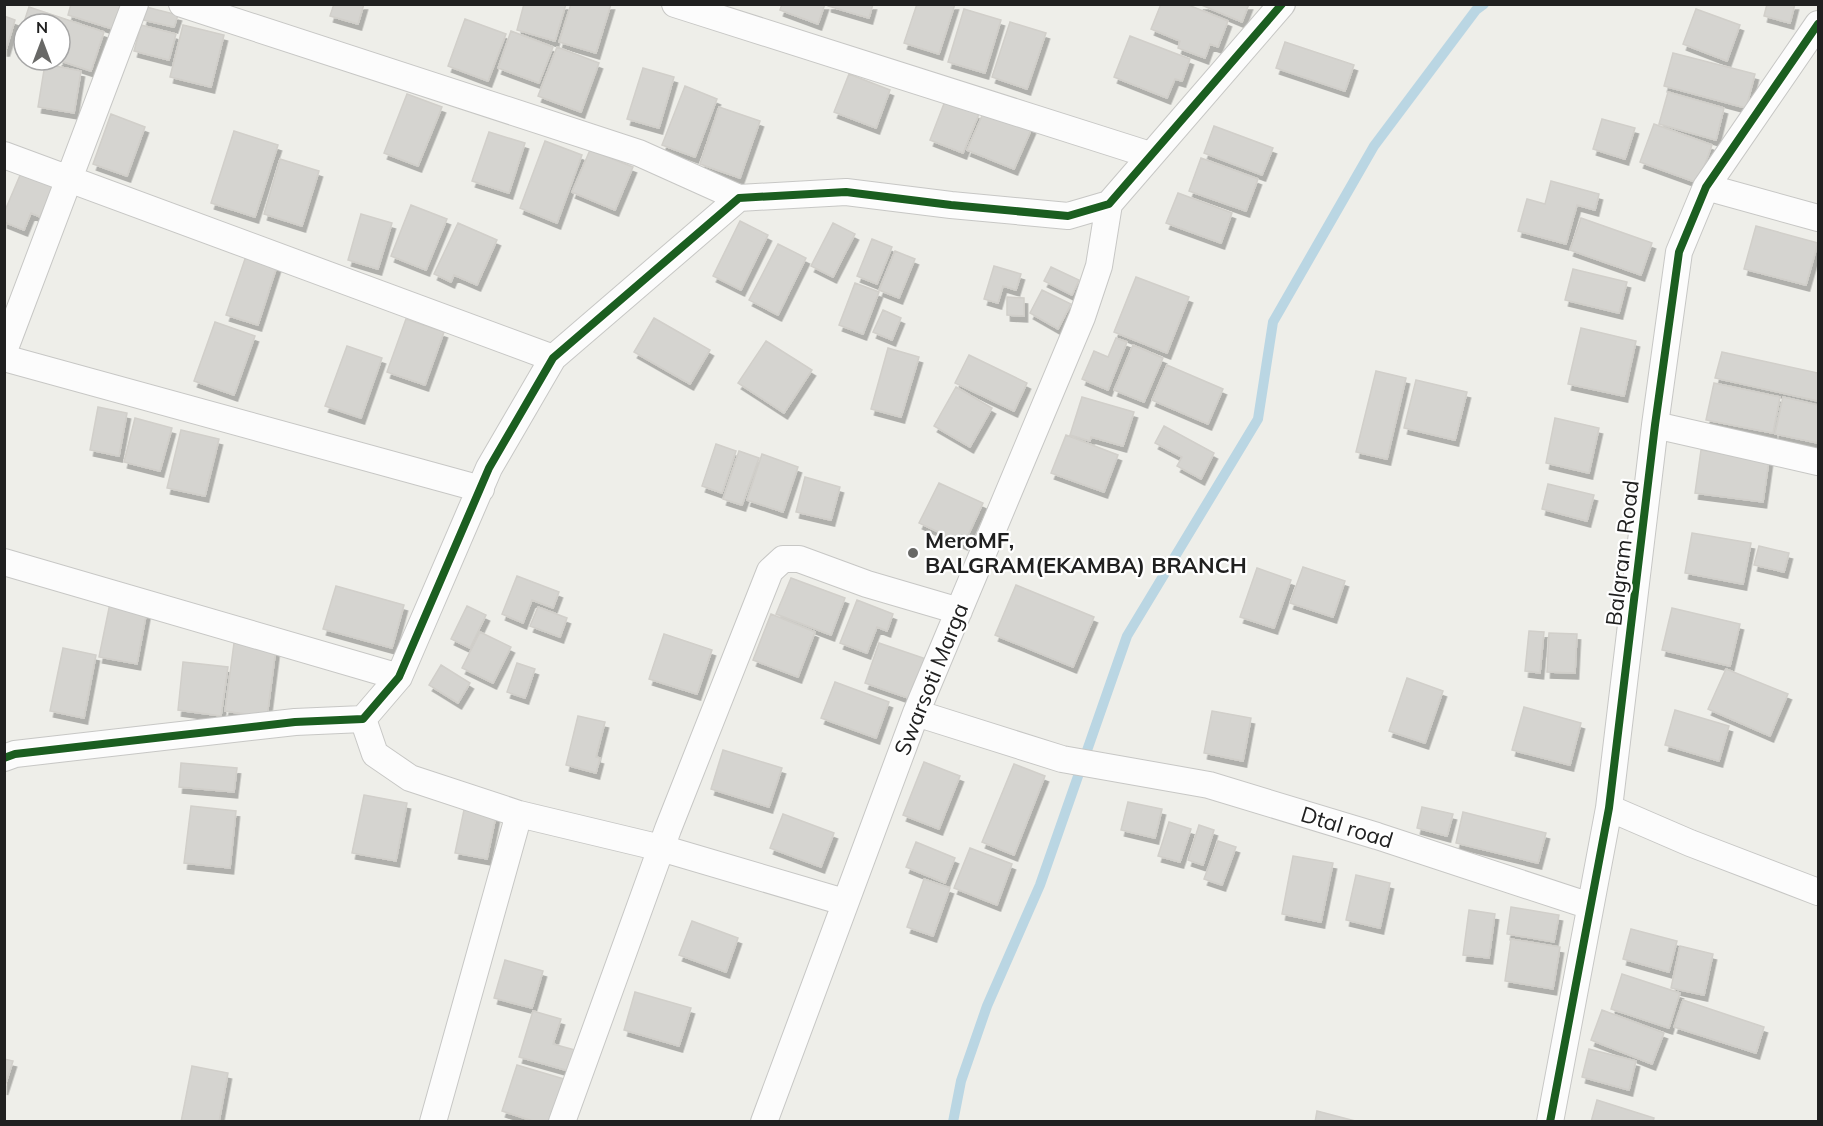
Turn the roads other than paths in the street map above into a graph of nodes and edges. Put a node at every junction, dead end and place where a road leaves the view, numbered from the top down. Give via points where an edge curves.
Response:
1 (135, 4) edge
2 (182, 4) edge
3 (675, 4) edge
4 (1282, 4) edge
5 (1818, 24) edge
6 (4, 155) edge
7 (1150, 155) junction
8 (69, 179) junction
9 (1707, 187) junction
10 (739, 198) junction
11 (1109, 204) junction
12 (1818, 218) edge
13 (4, 351) edge
14 (4, 358) edge
15 (554, 358) junction
16 (1655, 425) junction
17 (1818, 462) edge
18 (481, 489) junction
19 (4, 561) edge
20 (958, 611) junction
21 (399, 677) junction
22 (916, 713) junction
23 (363, 719) junction
24 (8, 754) edge
25 (1609, 808) junction
26 (519, 814) junction
27 (662, 848) junction
28 (1818, 892) edge
29 (844, 902) junction
30 (1590, 906) junction
31 (433, 1122) edge
32 (562, 1122) edge
33 (764, 1122) edge
34 (1550, 1122) edge

1 - 8 street
2 - 10 street via 639,153
3 - 7 street
4 - 7 street
5 - 9 street, Balgram Road
6 - 8 street
7 - 11 street
8 - 13 street
8 - 15 street
9 - 12 street
9 - 16 street, Balgram Road via 1679,252
10 - 11 street via 846,192 1068,216
10 - 15 street
11 - 20 street, Swarsoti Marga via 1099,266 1082,317
14 - 18 street
15 - 18 street via 489,468
16 - 17 street
16 - 25 street, Balgram Road
18 - 21 street
19 - 21 street
20 - 22 street, Swarsoti Marga
20 - 27 street via 799,559 783,559 770,571
21 - 23 street
22 - 29 street, Swarsoti Marga
22 - 30 street, Dtal road via 1068,760 1209,785
23 - 24 street via 295,722
23 - 26 street via 375,754 410,778
25 - 28 street
25 - 30 street, Balgram Road
26 - 27 street
26 - 31 street
27 - 29 street
27 - 32 street
29 - 33 street, Swarsoti Marga
30 - 34 street, Balgram Road

